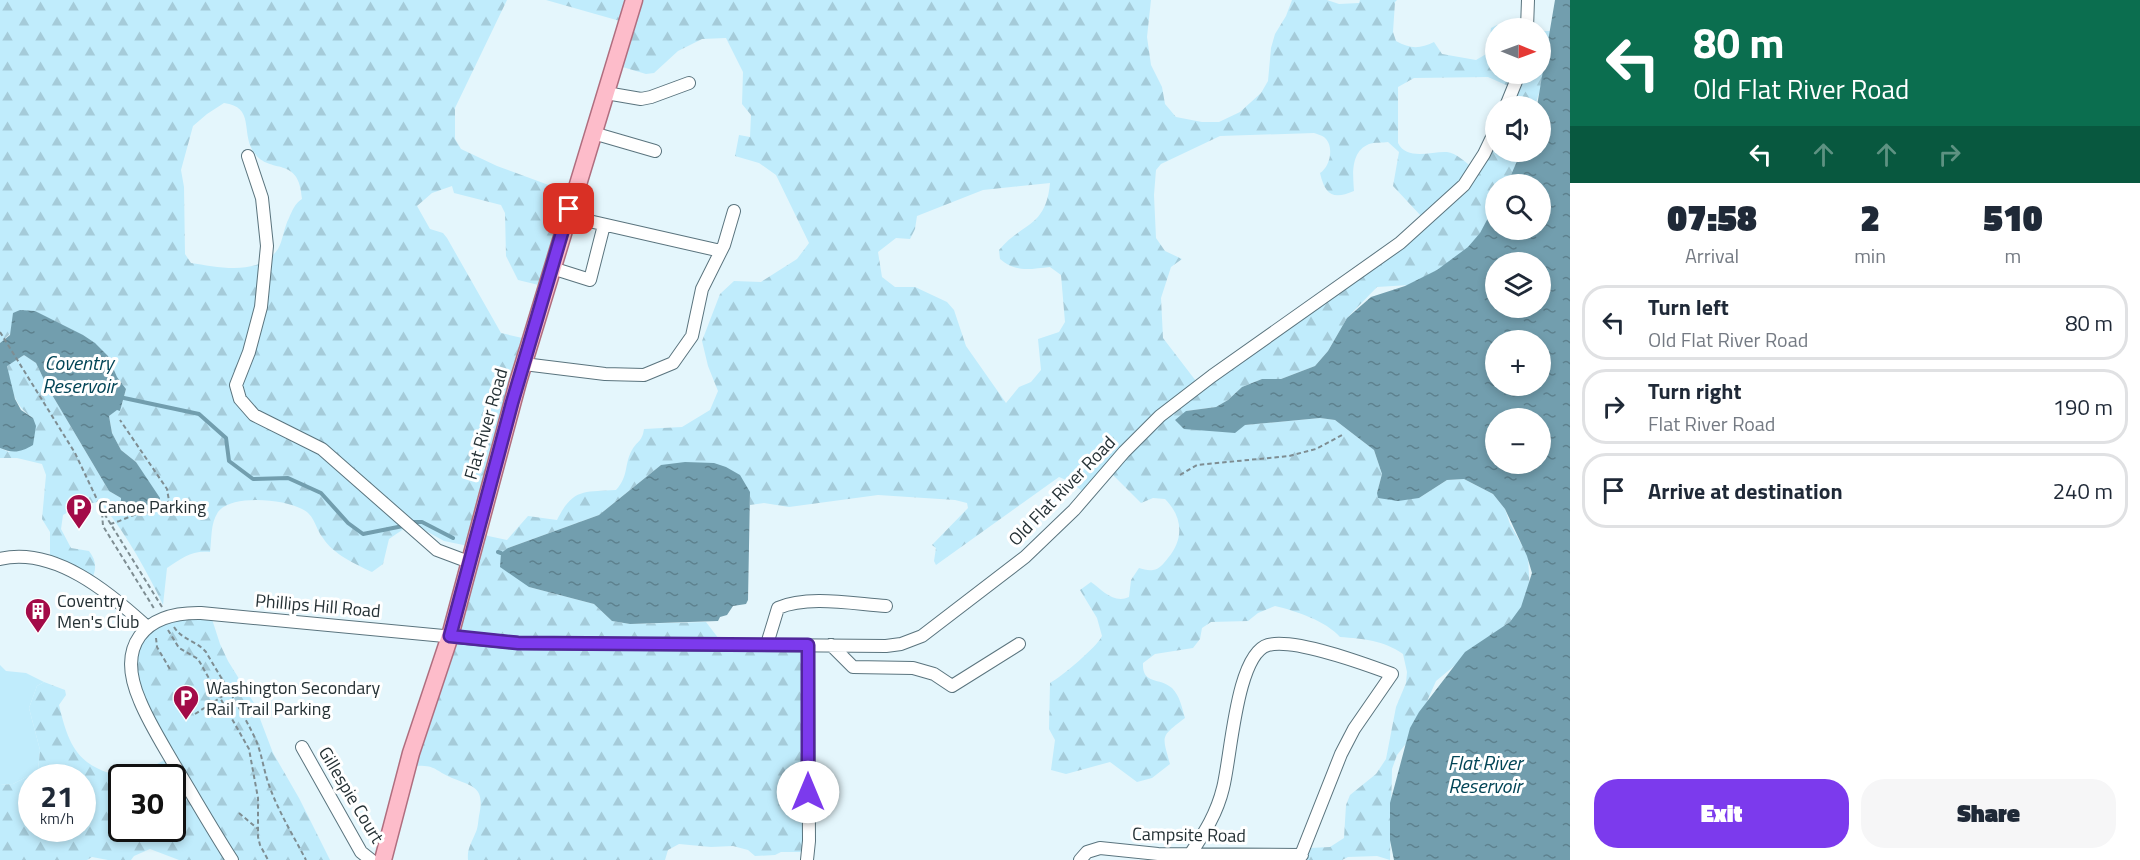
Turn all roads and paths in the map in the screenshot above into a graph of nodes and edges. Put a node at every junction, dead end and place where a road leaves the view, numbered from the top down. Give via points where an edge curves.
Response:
1 (634, 0) edge
2 (1528, 0) edge
3 (1527, 18) edge
4 (689, 83) dead end
5 (606, 93) junction
6 (593, 133) junction
7 (655, 151) dead end
8 (1485, 152) edge
9 (248, 156) dead end
10 (734, 211) dead end
11 (567, 216) junction
12 (604, 225) junction
13 (721, 251) junction
14 (552, 268) junction
15 (1, 333) edge
16 (524, 364) junction
17 (120, 420) dead end
18 (1344, 434) dead end
19 (1180, 475) dead end
20 (102, 510) junction
21 (110, 524) junction
22 (0, 560) edge
23 (469, 562) junction
24 (886, 606) dead end
25 (164, 618) junction
26 (146, 626) junction
27 (450, 636) junction
28 (767, 644) junction
29 (1019, 644) dead end
30 (808, 645) junction
31 (831, 645) junction
32 (171, 670) dead end
33 (230, 692) junction
34 (220, 698) junction
35 (195, 714) dead end
36 (302, 747) dead end
37 (239, 813) dead end
38 (258, 829) junction
39 (1191, 853) junction
40 (1300, 858) edge
41 (232, 860) edge
42 (268, 860) edge
43 (306, 860) edge
44 (371, 860) edge
45 (383, 860) edge
46 (807, 860) edge
47 (1080, 860) edge

1 - 5 main road, Flat River Road
2 - 3 street
4 - 5 street via 641,99
5 - 6 main road, Flat River Road
6 - 7 street
6 - 11 main road, Flat River Road
8 - 31 street, Old Flat River Road via 1464,184 1400,243 1160,416 1026,557 922,636 886,646
9 - 23 street via 262,198 267,246 261,307 236,385 240,399 254,415 322,449 437,550
10 - 13 street
11 - 12 street
11 - 14 main road, Flat River Road
12 - 13 street
12 - 14 street via 591,280
13 - 16 street via 702,289 692,336 673,363 644,375
14 - 16 main road, Flat River Road
15 - 20 path via 75,453
16 - 23 main road, Flat River Road
17 - 21 path via 167,489 169,501 163,509
18 - 19 path via 1316,449 1289,456 1197,465
20 - 21 path
20 - 25 path via 103,526
21 - 25 path
22 - 26 street via 33,558 61,567 106,591
23 - 27 main road, Flat River Road
24 - 28 street via 790,603 778,608
25 - 26 street
25 - 27 street, Phillips Hill Road via 183,612
25 - 33 path via 181,636 207,651
26 - 41 street via 138,636 132,660 140,702
27 - 28 street, Old Flat River Road via 518,643
27 - 45 main road, Flat River Road via 411,753
28 - 30 street, Old Flat River Road
29 - 31 street via 952,687 934,674 913,668 853,667
30 - 31 street, Old Flat River Road
30 - 46 street
32 - 34 path via 155,643 167,628 179,648 198,659
33 - 34 path
33 - 43 path via 254,736 272,792
34 - 35 path
34 - 38 path via 252,758
36 - 44 street, Gillespie Court via 361,852
37 - 38 path
38 - 42 path via 260,845
39 - 40 street, Campsite Road
39 - 40 street via 1218,808 1234,718 1250,662 1258,650 1277,643 1352,659 1392,674 1341,754
39 - 47 street, Campsite Road via 1100,848

